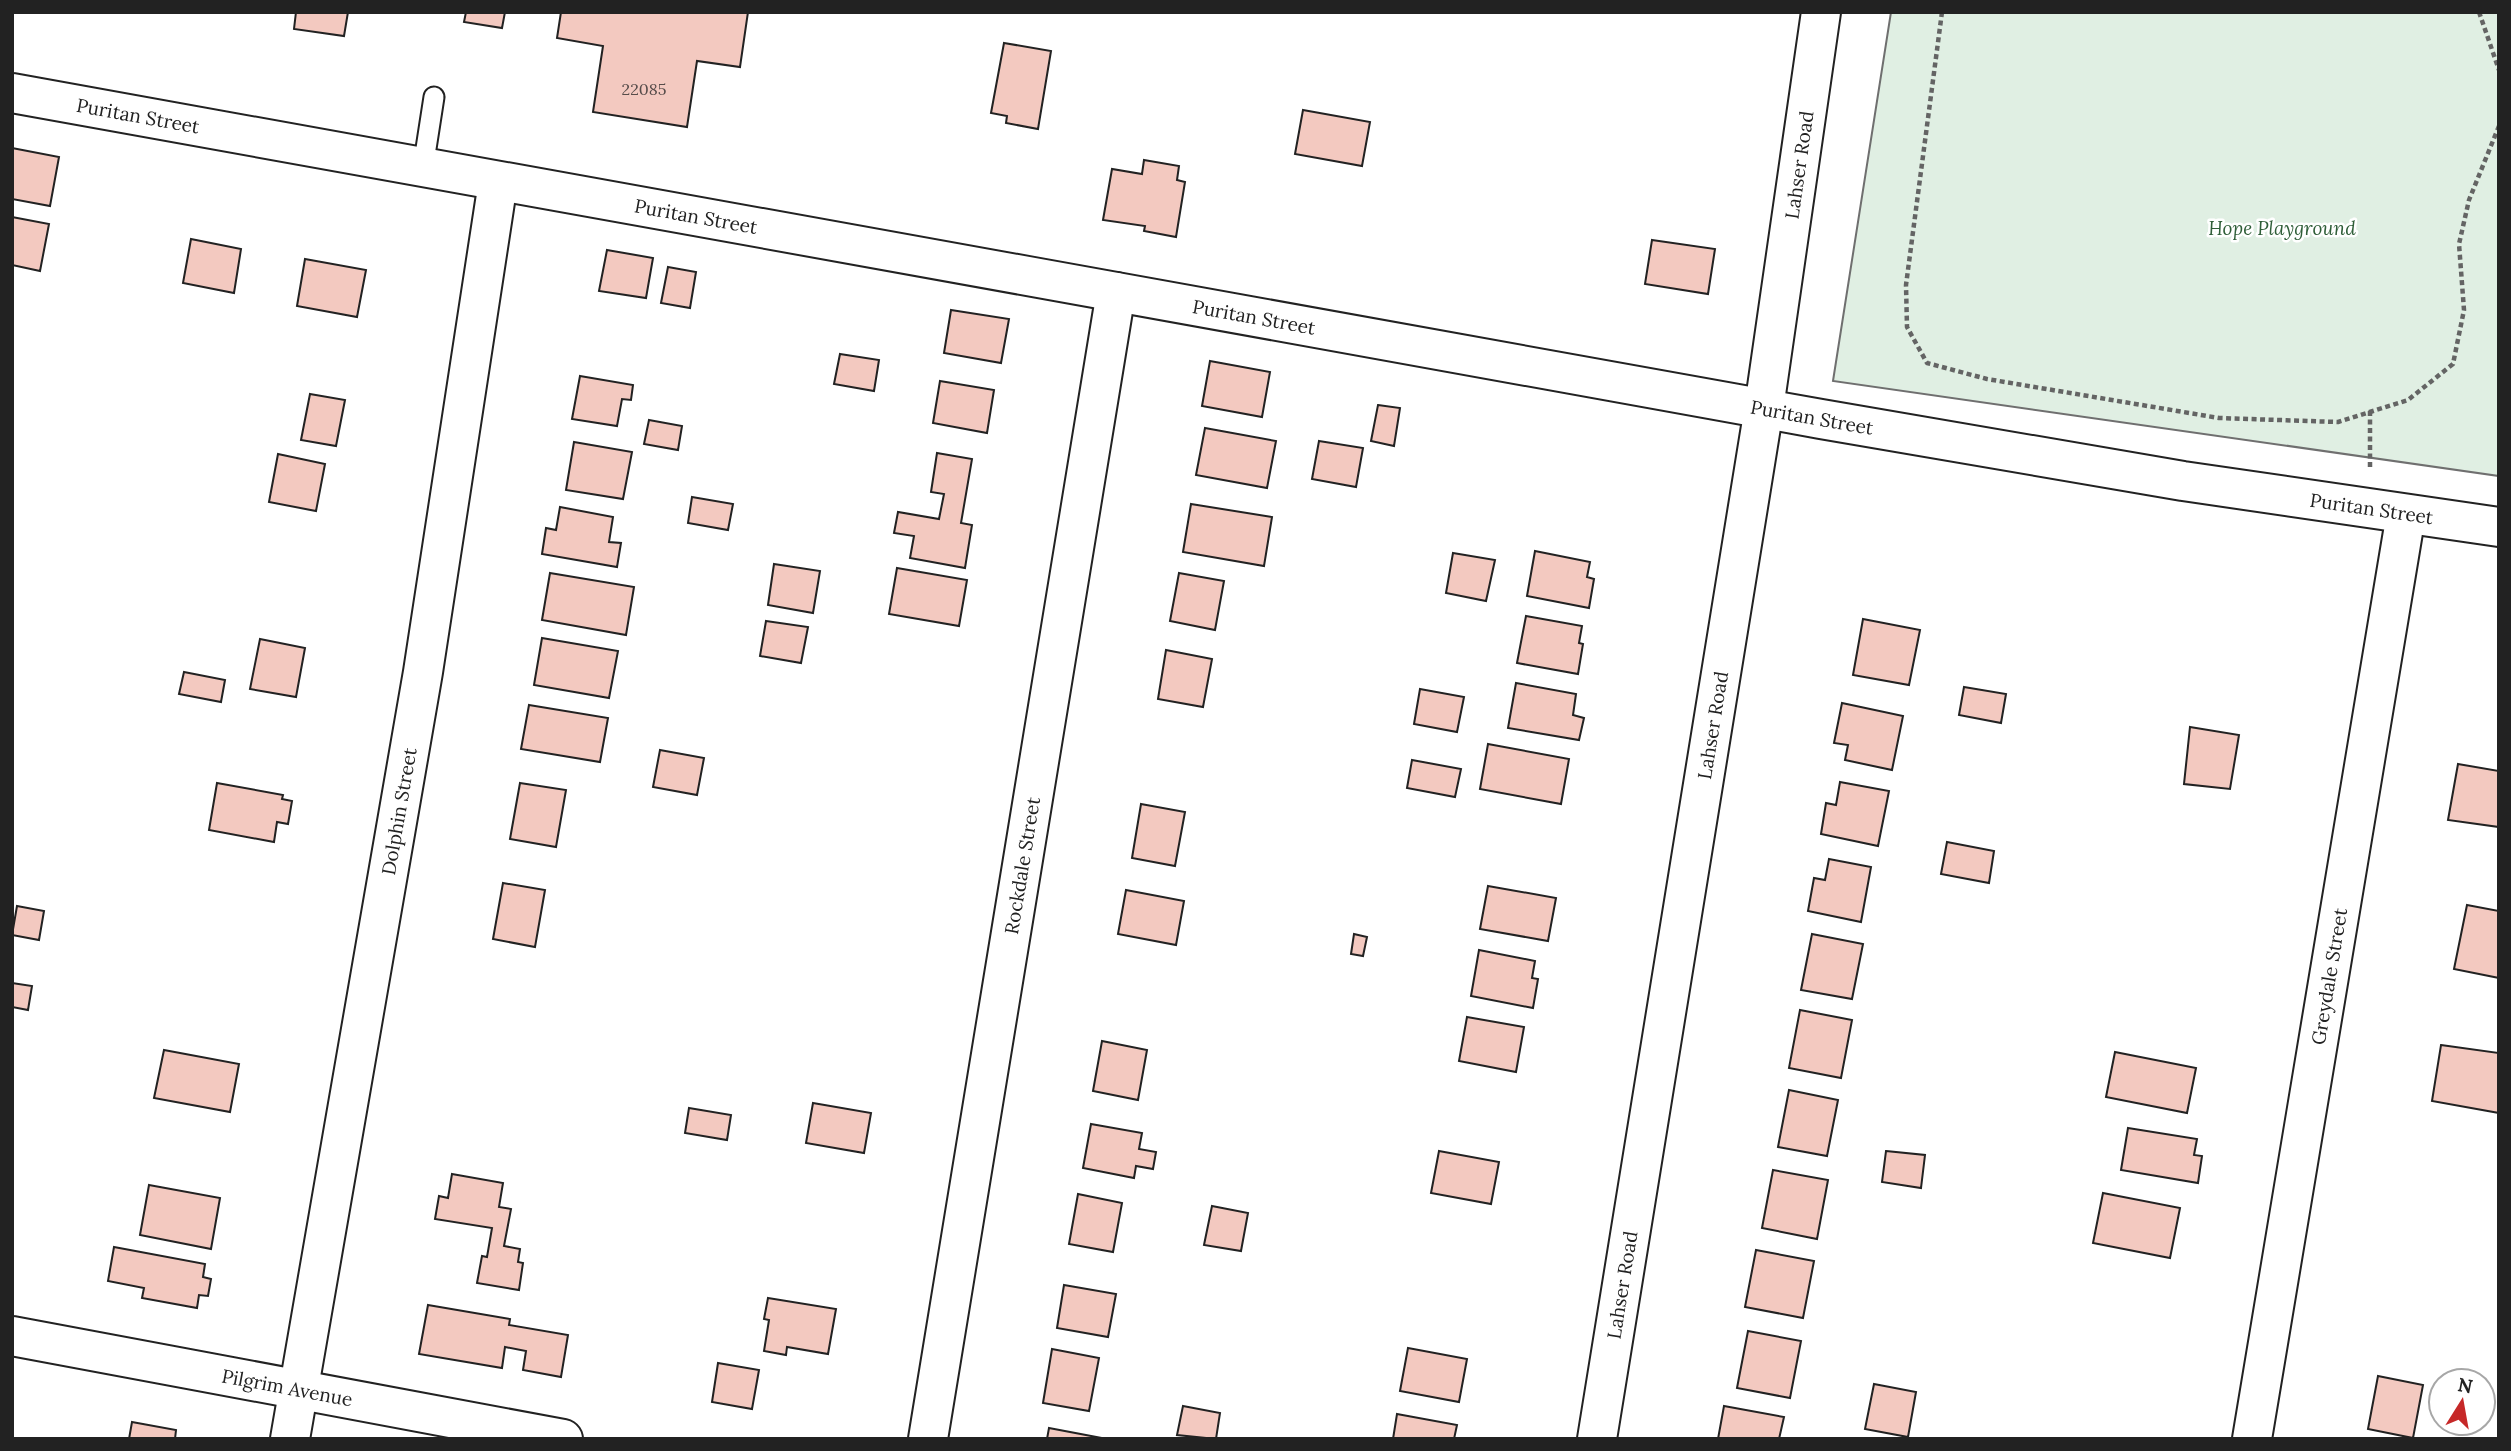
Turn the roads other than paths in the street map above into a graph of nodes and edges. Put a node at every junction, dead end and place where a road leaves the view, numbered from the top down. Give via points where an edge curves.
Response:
1 (1821, 12) edge
2 (12, 93) edge
3 (434, 97) dead end
4 (423, 168) junction
5 (498, 182) junction
6 (1116, 292) junction
7 (1764, 408) junction
8 (2406, 514) junction
9 (2499, 527) edge
10 (12, 1336) edge
11 (298, 1390) junction
12 (290, 1439) edge
13 (563, 1439) edge
14 (928, 1439) edge
15 (1597, 1439) edge
16 (2252, 1439) edge

1 - 7 street, Lahser Road
2 - 4 street, Puritan Street
3 - 4 lane
4 - 5 street, Puritan Street
5 - 6 street, Puritan Street
5 - 11 street, Dolphin Street via 423,672
6 - 7 street, Puritan Street
6 - 14 street, Rockdale Street
7 - 8 street, Puritan Street via 2183,481
7 - 15 street, Lahser Road
8 - 9 street, Puritan Street
8 - 16 street, Greydale Street
10 - 11 street, Pilgrim Avenue
11 - 12 street, Dolphin Street
11 - 13 street, Pilgrim Avenue

